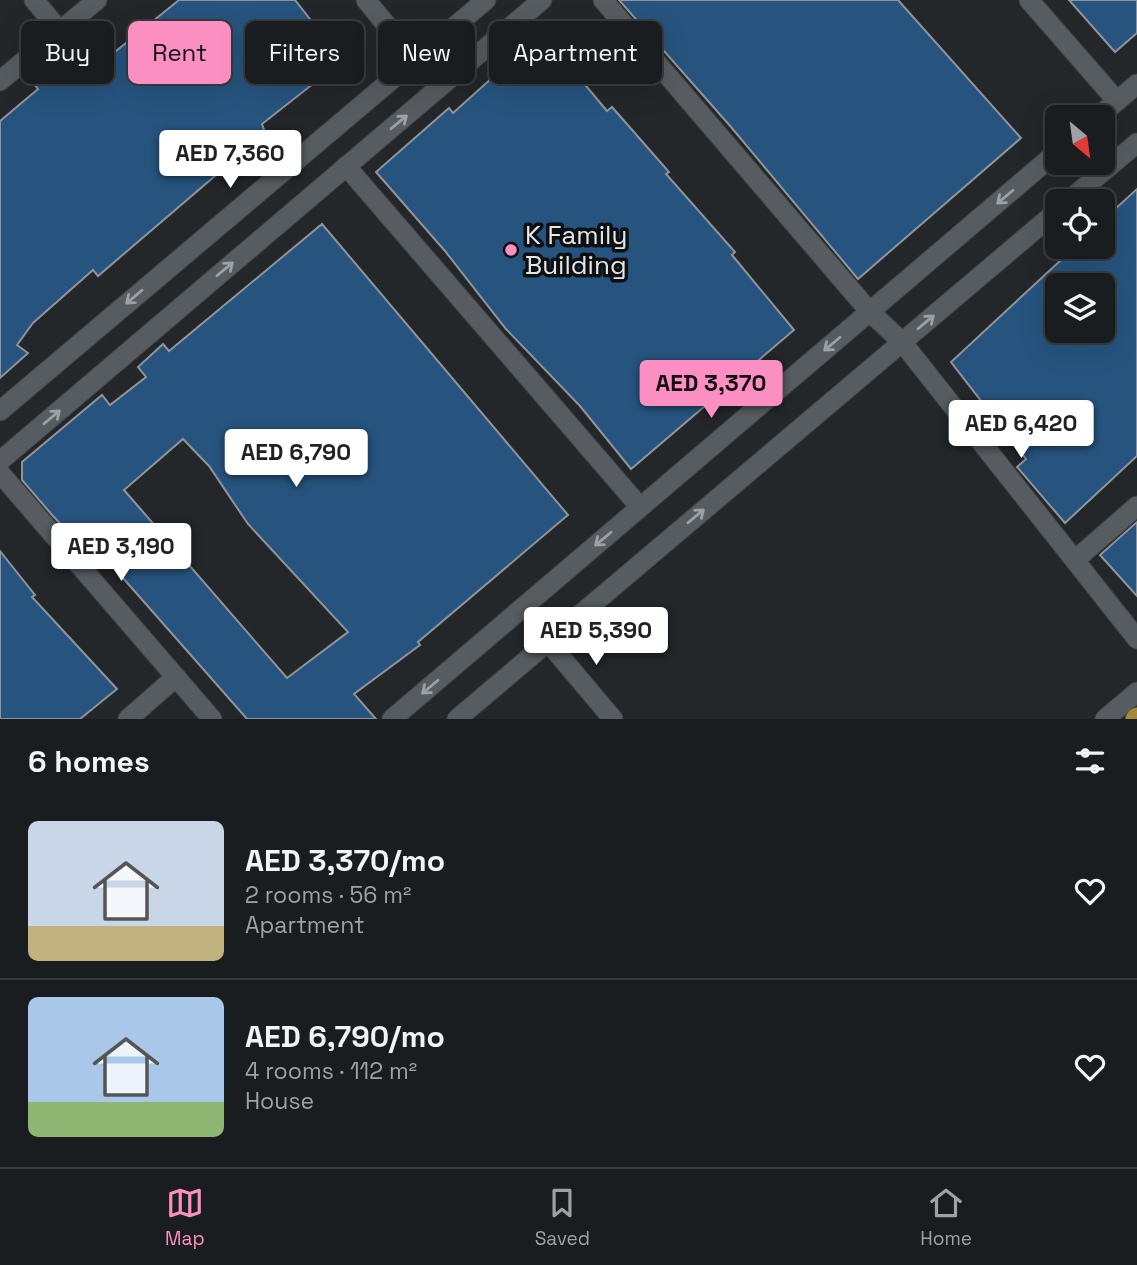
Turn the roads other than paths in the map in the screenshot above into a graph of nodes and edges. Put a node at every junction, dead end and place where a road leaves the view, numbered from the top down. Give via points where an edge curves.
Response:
1 (34, 0) edge
2 (97, 0) edge
3 (366, 0) edge
4 (486, 0) edge
5 (542, 0) edge
6 (603, 0) edge
7 (1029, 0) edge
8 (52, 21) edge
9 (72, 21) edge
10 (383, 21) edge
11 (461, 21) edge
12 (21, 64) edge
13 (0, 81) edge
14 (387, 84) edge
15 (1137, 84) edge
16 (1117, 101) junction
17 (1112, 105) edge
18 (1137, 143) edge
19 (1045, 162) edge
20 (346, 166) junction
21 (1082, 189) edge
22 (1045, 221) edge
23 (870, 312) junction
24 (902, 342) junction
25 (0, 411) edge
26 (0, 461) edge
27 (0, 473) edge
28 (1137, 506) edge
29 (640, 508) junction
30 (1075, 560) junction
31 (1137, 639) edge
32 (548, 642) junction
33 (176, 677) junction
34 (1137, 692) edge
35 (128, 719) edge
36 (212, 719) edge
37 (392, 719) edge
38 (457, 719) edge
39 (613, 719) edge
40 (1105, 719) edge

1 - 8 street
2 - 9 street
3 - 10 street
4 - 11 street
20 -> 5 street
6 - 23 street
7 - 16 street
12 - 13 street
14 -> 25 street
15 - 16 street
16 - 17 street
18 - 21 street
19 -> 23 street
26 -> 20 street
20 - 29 street
24 -> 22 street
23 - 24 street
23 -> 29 street
24 - 30 street
32 -> 24 street
27 - 33 street
28 - 30 street
29 -> 37 street
30 - 31 street
32 - 38 street
32 - 39 street
33 - 35 street
33 - 36 street
34 - 40 street

